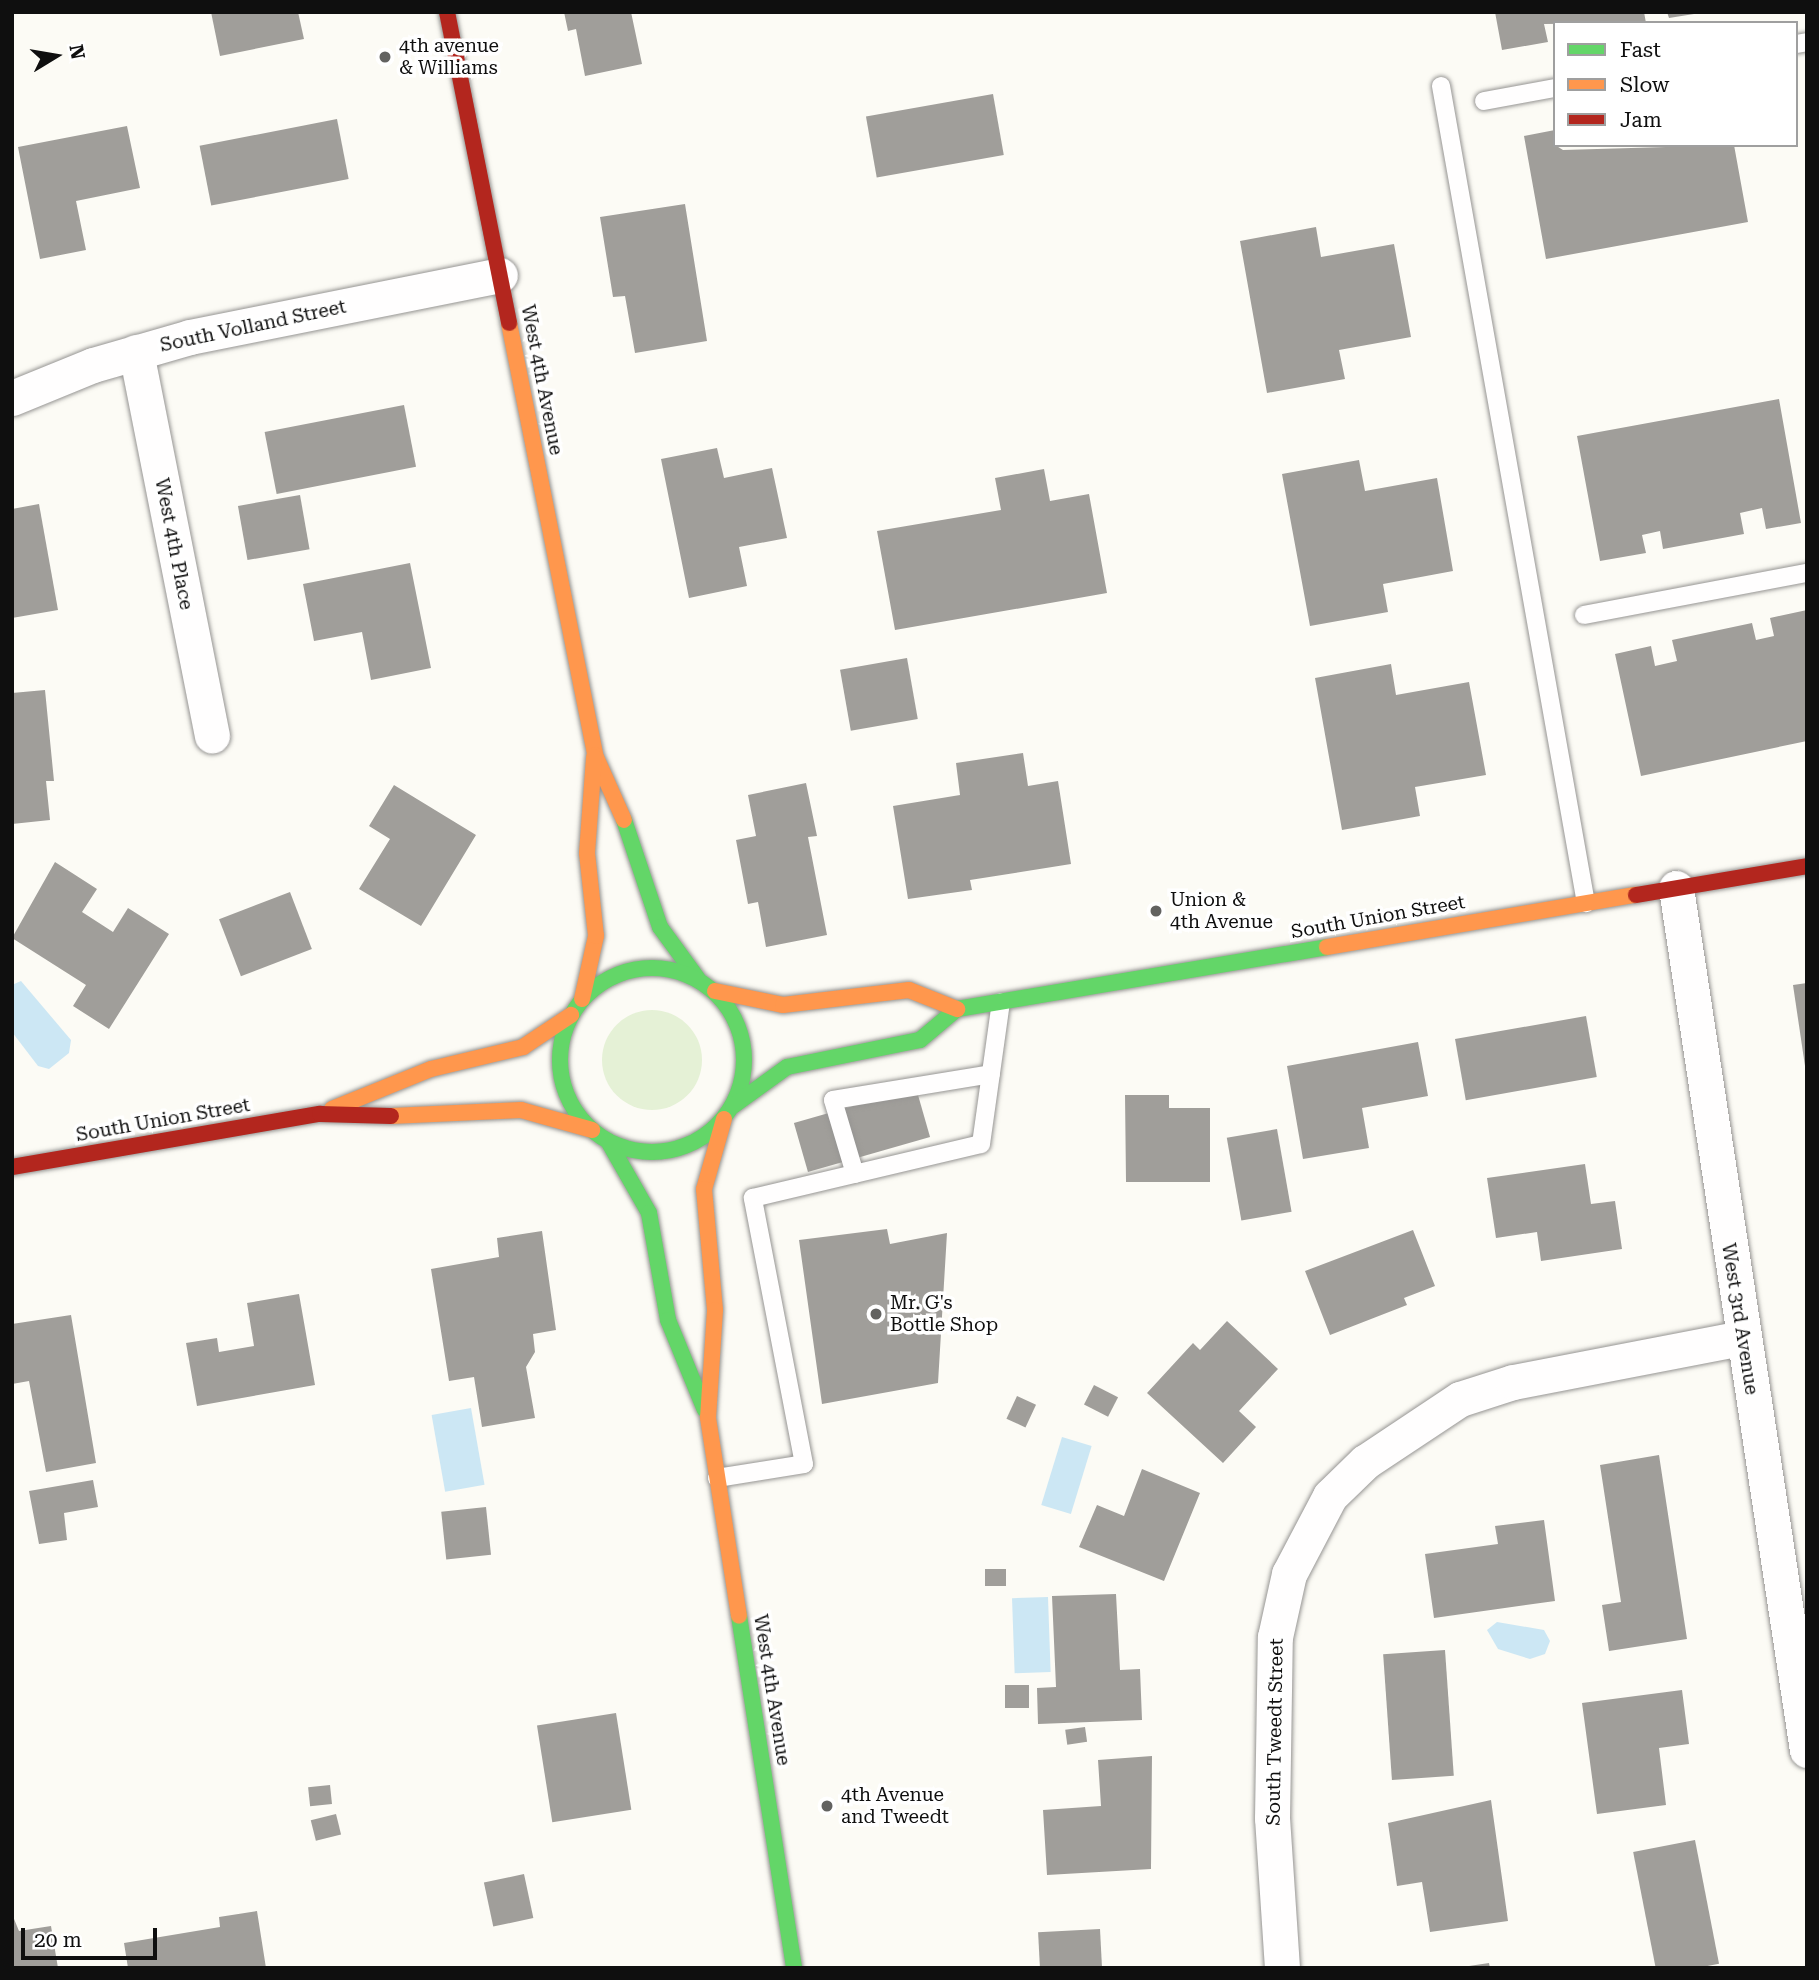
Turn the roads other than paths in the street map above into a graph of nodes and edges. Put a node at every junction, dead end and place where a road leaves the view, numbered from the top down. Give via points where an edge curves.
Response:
1 (447, 12) edge
2 (1441, 86) dead end
3 (1553, 88) edge
4 (1484, 101) dead end
5 (500, 275) junction
6 (136, 352) junction
7 (12, 398) edge
8 (1807, 573) edge
9 (1584, 615) dead end
10 (212, 736) dead end
11 (595, 755) junction
12 (1807, 866) edge
13 (1676, 888) junction
14 (1586, 904) junction
15 (698, 979) junction
16 (715, 991) junction
17 (582, 999) junction
18 (1000, 1002) junction
19 (957, 1009) junction
20 (571, 1015) junction
21 (991, 1074) junction
22 (729, 1112) junction
23 (320, 1114) junction
24 (592, 1130) junction
25 (608, 1141) junction
26 (12, 1167) edge
27 (855, 1174) junction
28 (1742, 1338) junction
29 (708, 1418) junction
30 (717, 1478) junction
31 (1796, 1602) edge
32 (1807, 1750) edge
33 (794, 1968) edge
34 (1282, 1968) edge

1 - 5 main road, West 4th Avenue
2 - 14 lane
3 - 4 lane
5 - 6 street, South Volland Street
5 - 11 main road, West 4th Avenue
6 - 7 street, South Volland Street
6 - 10 street, West 4th Place
8 - 9 lane
11 - 15 main road, West 4th Avenue via 634,842 660,927
11 - 17 main road, West 4th Avenue via 587,853 596,936
12 - 13 main road, South Union Street
13 - 14 main road, South Union Street
13 - 28 street, West 3rd Avenue
14 - 18 main road, South Union Street
15 - 16 main road
15 - 17 main road via 662,968 625,971
16 - 19 main road via 783,1005 909,990
16 - 22 main road via 745,1052
17 - 20 main road
18 - 19 main road, South Union Street
18 - 21 lane
19 - 22 main road via 920,1040 788,1067
20 - 23 main road, South Union Street via 523,1047 430,1069
20 - 24 main road via 559,1064 564,1088
21 - 27 lane via 981,1143
21 - 27 lane via 833,1100
22 - 25 main road via 682,1148 657,1153
22 - 29 main road, West 4th Avenue via 704,1189 715,1310
23 - 24 main road, South Union Street via 438,1118 521,1110
23 - 26 main road, South Union Street
24 - 25 main road
25 - 29 main road, West 4th Avenue via 649,1213 668,1320
27 - 30 lane via 753,1198 804,1464
28 - 31 street, West 3rd Avenue
28 - 34 street, South Tweedt Street via 1513,1382 1460,1399 1374,1455 1330,1496 1289,1574 1275,1637 1272,1818
29 - 30 main road, West 4th Avenue
30 - 33 main road, West 4th Avenue
31 - 32 street, West 3rd Avenue

